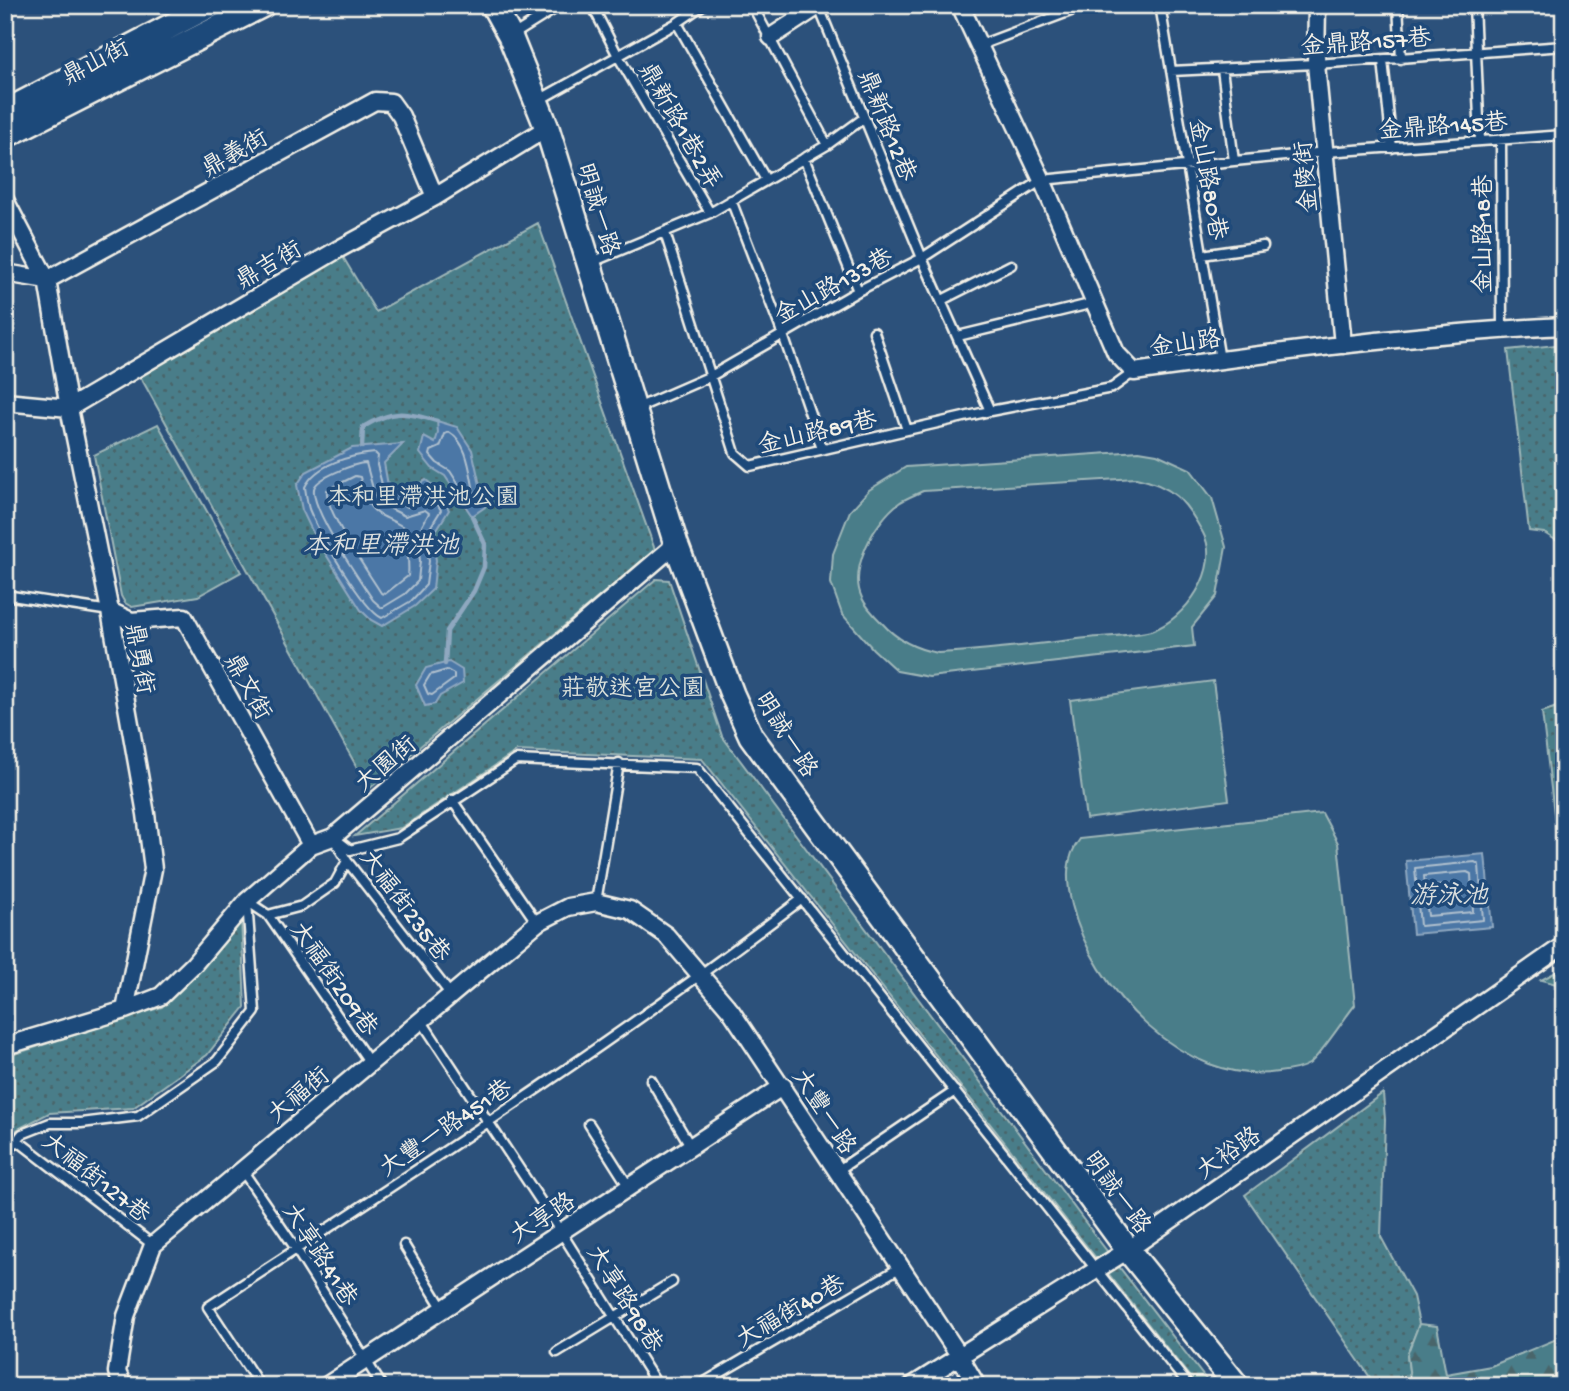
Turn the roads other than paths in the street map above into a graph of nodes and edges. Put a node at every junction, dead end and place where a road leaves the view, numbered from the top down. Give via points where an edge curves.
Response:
1 (264, 5) edge
2 (493, 5) edge
3 (561, 5) edge
4 (592, 5) edge
5 (703, 5) edge
6 (752, 5) edge
7 (960, 5) edge
8 (1087, 5) edge
9 (1160, 5) edge
10 (1317, 5) edge
11 (1398, 5) edge
12 (1474, 5) edge
13 (819, 6) edge
14 (204, 9) edge
15 (677, 23) junction
16 (209, 34) junction
17 (510, 36) junction
18 (771, 37) junction
19 (980, 45) junction
20 (1564, 46) edge
21 (1476, 53) junction
22 (618, 56) junction
23 (1401, 59) junction
24 (1383, 60) junction
25 (1316, 64) junction
26 (1222, 69) junction
27 (1171, 71) junction
28 (536, 101) junction
29 (5, 112) edge
30 (864, 118) junction
31 (547, 128) junction
32 (1564, 135) edge
33 (5, 136) edge
34 (1501, 140) junction
35 (1480, 141) junction
36 (827, 145) junction
37 (1392, 148) junction
38 (1326, 152) junction
39 (804, 158) junction
40 (1234, 161) junction
41 (1188, 166) junction
42 (766, 180) junction
43 (1042, 180) junction
44 (435, 197) junction
45 (5, 200) edge
46 (731, 200) junction
47 (710, 213) junction
48 (665, 233) junction
49 (1263, 246) dead end
50 (1202, 255) junction
51 (922, 258) junction
52 (589, 263) junction
53 (1012, 265) dead end
54 (5, 273) edge
55 (47, 280) junction
56 (858, 291) junction
57 (942, 300) junction
58 (1094, 303) junction
59 (1564, 326) edge
60 (1502, 329) junction
61 (874, 332) dead end
62 (783, 335) junction
63 (958, 336) junction
64 (1343, 345) junction
65 (1220, 360) junction
66 (1134, 372) junction
67 (711, 376) junction
68 (5, 401) edge
69 (69, 408) junction
70 (635, 409) junction
71 (990, 411) junction
72 (908, 430) junction
73 (822, 449) junction
74 (676, 544) junction
75 (5, 595) edge
76 (110, 611) junction
77 (620, 763) junction
78 (452, 800) junction
79 (333, 837) junction
80 (311, 845) junction
81 (347, 861) junction
82 (802, 899) junction
83 (247, 901) junction
84 (596, 902) junction
85 (268, 915) junction
86 (537, 923) junction
87 (1564, 945) edge
88 (701, 976) junction
89 (450, 995) junction
90 (125, 1010) junction
91 (421, 1020) junction
92 (5, 1046) edge
93 (370, 1063) junction
94 (651, 1080) dead end
95 (783, 1086) junction
96 (955, 1091) junction
97 (489, 1122) junction
98 (589, 1124) dead end
99 (18, 1140) junction
100 (691, 1147) junction
101 (6, 1154) edge
102 (242, 1170) junction
103 (837, 1171) junction
104 (5, 1180) edge
105 (629, 1187) junction
106 (561, 1232) junction
107 (153, 1245) junction
108 (404, 1245) dead end
109 (296, 1249) junction
110 (1128, 1250) junction
111 (901, 1267) junction
112 (1096, 1270) junction
113 (672, 1282) dead end
114 (443, 1309) junction
115 (614, 1317) junction
116 (557, 1352) dead end
117 (959, 1355) junction
118 (365, 1360) junction
119 (123, 1386) edge
120 (260, 1386) edge
121 (326, 1386) edge
122 (382, 1386) edge
123 (658, 1386) edge
124 (698, 1386) edge
125 (912, 1386) edge
126 (977, 1386) edge
127 (1189, 1386) edge
128 (1237, 1386) edge

1 - 16 street, 鼎山街
2 - 17 street, 明誠一路
3 - 17 lane
4 - 22 lane, 鼎新路1巷2弄
5 - 15 lane
6 - 18 lane
7 - 19 street, 金山路
8 - 19 lane
9 - 27 lane, 金山路80巷
10 - 25 street, 金陵街
11 - 23 lane
12 - 21 lane
13 - 18 street
13 - 30 lane, 鼎新路12巷
14 - 16 street, 鼎山街
14 - 29 street, 鼎山街
15 - 22 lane
15 - 42 lane
16 - 33 street, 鼎山街
17 - 28 street, 明誠一路
18 - 36 lane
19 - 43 street, 金山路
20 - 21 lane, 金鼎路157巷
21 - 23 lane, 金鼎路157巷
21 - 35 lane
22 - 28 lane
22 - 47 lane, 鼎新路1巷2弄
23 - 24 lane, 金鼎路157巷
24 - 25 lane, 金鼎路157巷
24 - 37 lane
25 - 26 lane, 金鼎路157巷
25 - 38 street, 金陵街
26 - 27 lane, 金鼎路157巷
26 - 40 lane
27 - 41 lane, 金山路80巷
28 - 31 street, 明誠一路
30 - 36 lane
30 - 51 lane, 鼎新路12巷
31 - 44 street, 鼎吉街
31 - 52 street, 明誠一路
32 - 34 lane, 金鼎路145巷
34 - 35 lane, 金鼎路145巷
34 - 60 lane, 金山路18巷
35 - 37 lane, 金鼎路145巷
36 - 39 lane
37 - 38 lane, 金鼎路145巷
38 - 40 lane, 金鼎路145巷
38 - 64 street, 金陵街
39 - 42 lane
39 - 56 lane
40 - 41 lane, 金鼎路145巷
41 - 43 lane, 金鼎路145巷
41 - 50 lane, 金山路80巷
42 - 46 lane
43 - 51 lane, 金山路133巷
43 - 58 street, 金山路
44 - 55 street, 鼎義街 via 401,116 391,102 375,101
44 - 69 street, 鼎吉街
45 - 55 street, 鼎勇街
46 - 47 lane
46 - 62 lane
47 - 48 lane
48 - 52 lane
48 - 67 lane, 金山路89巷
49 - 50 lane
50 - 65 lane, 金山路80巷
51 - 56 lane, 金山路133巷
51 - 57 lane, 鼎新路12巷
52 - 70 street, 明誠一路
53 - 57 lane
54 - 55 street
55 - 69 street, 鼎勇街
56 - 62 lane, 金山路133巷
57 - 63 lane, 鼎新路12巷
58 - 63 lane
58 - 66 street, 金山路 via 1116,353
59 - 60 street, 金山路
60 - 64 street, 金山路
61 - 72 lane
62 - 67 lane, 金山路133巷
62 - 73 lane
63 - 71 lane, 鼎新路12巷
64 - 65 street, 金山路
65 - 66 street, 金山路
66 - 71 lane, 金山路89巷 via 1112,388
67 - 70 lane, 金山路133巷
67 - 73 lane, 金山路89巷 via 735,453 750,466
68 - 69 street
69 - 76 street, 鼎勇街
70 - 74 street, 明誠一路
71 - 72 lane, 金山路89巷
72 - 73 lane, 金山路89巷
74 - 79 street, 大園街
74 - 110 street, 明誠一路 via 751,736
75 - 76 lane
76 - 80 street, 鼎文街 via 131,621 184,617
76 - 90 street, 鼎勇街 via 153,869
77 - 78 lane via 516,760
77 - 82 lane via 697,768
77 - 84 lane
78 - 79 lane via 398,838 350,850
78 - 86 lane
79 - 80 street, 大園街
79 - 81 lane, 大福街235巷
80 - 83 street, 大園街
81 - 85 lane via 335,883 302,906
81 - 89 lane, 大福街235巷
82 - 88 lane, 大豐一路451巷
82 - 96 lane
83 - 85 lane
83 - 90 street, 大園街 via 161,996
83 - 99 lane via 255,1012 217,1061 138,1116 50,1123
84 - 86 street, 大福街 via 568,907
84 - 88 street, 大豐一路 via 630,910 666,935
85 - 93 lane, 大福街209巷
86 - 89 street, 大福街
87 - 110 street, 大裕路
88 - 95 street, 大豐一路
88 - 97 lane, 大豐一路451巷
89 - 91 street, 大福街
90 - 92 street
91 - 93 street, 大福街
91 - 97 lane, 大享路98巷
93 - 102 street, 大福街
94 - 100 lane
95 - 100 street, 大享路
95 - 103 street, 大豐一路
96 - 103 lane
96 - 112 lane
97 - 106 lane, 大享路98巷
97 - 109 lane, 大豐一路451巷
98 - 105 lane
99 - 101 lane
99 - 107 lane, 大福街127巷
100 - 105 street, 大享路
101 - 104 lane
102 - 107 street, 大福街
102 - 109 lane, 大享路41巷
103 - 111 street, 大豐一路
105 - 106 street, 大享路
106 - 114 street, 大享路
106 - 115 lane, 大享路98巷
107 - 119 street, 大福街 via 126,1316 117,1372
108 - 114 lane
109 - 118 lane, 大享路41巷
109 - 120 lane, 大豐一路451巷 via 208,1307
110 - 112 street, 大裕路
110 - 128 street, 明誠一路
111 - 117 street, 大豐一路
111 - 124 lane, 大福街40巷
112 - 117 street, 大裕路
112 - 127 lane
113 - 115 lane
114 - 118 street, 大享路
115 - 116 lane
115 - 123 lane, 大享路98巷
117 - 125 street, 大裕路
117 - 126 street, 大豐一路
118 - 121 street, 大享路
118 - 122 lane, 大享路41巷

